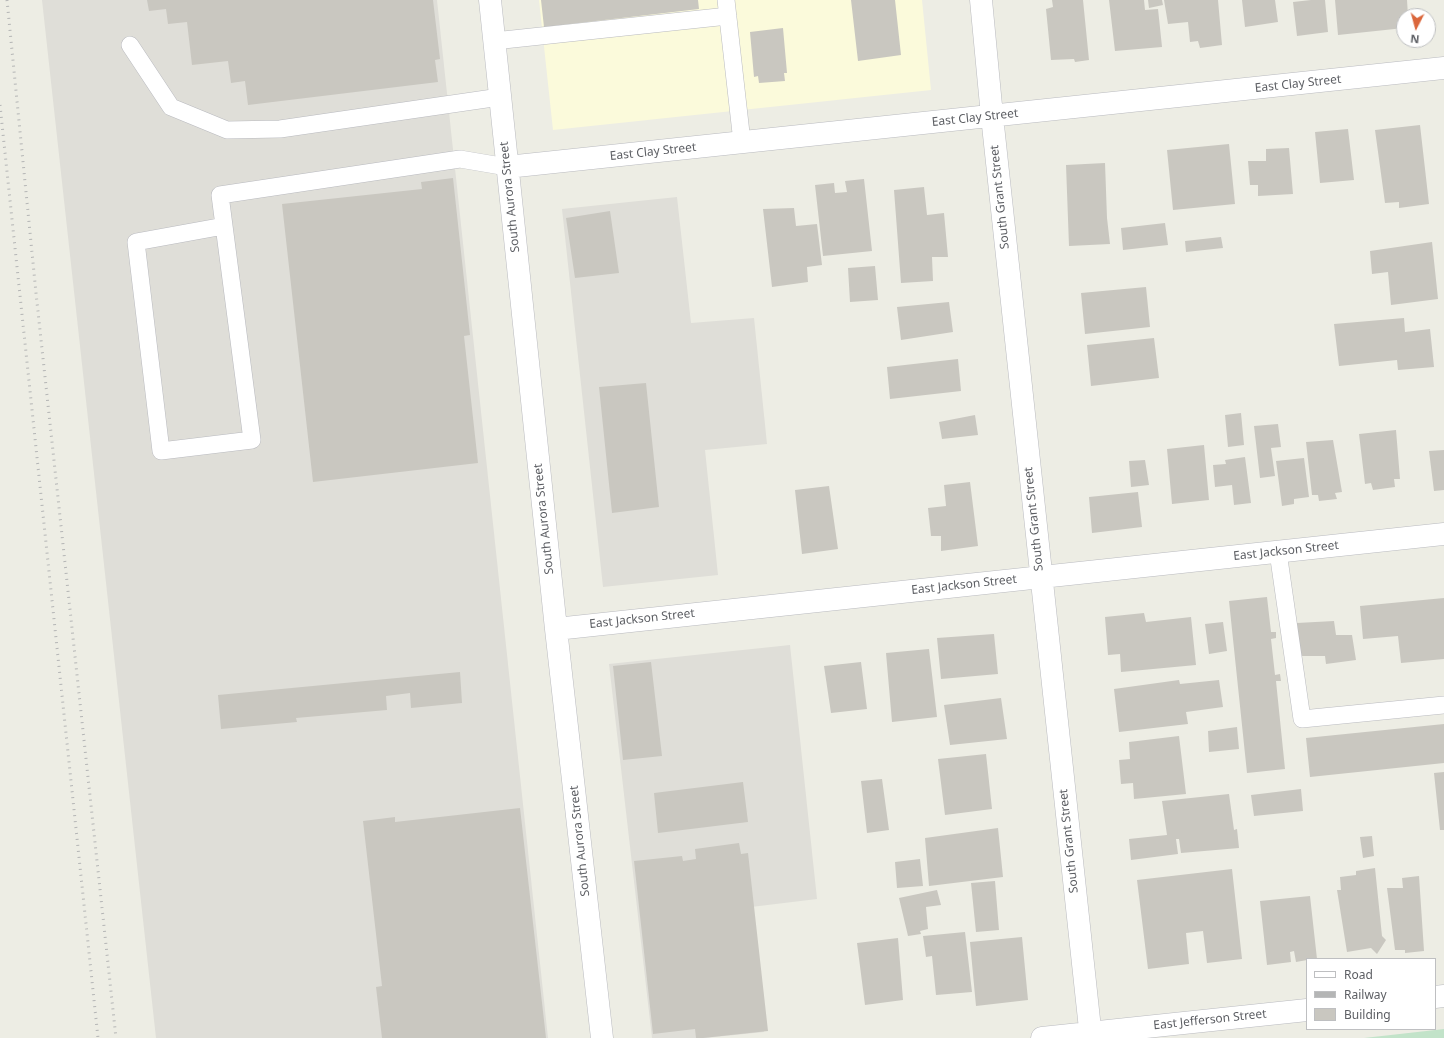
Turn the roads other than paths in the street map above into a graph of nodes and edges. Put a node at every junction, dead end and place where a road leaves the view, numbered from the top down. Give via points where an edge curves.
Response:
1 (490, 0) edge
2 (981, 0) edge
3 (727, 8) edge
4 (494, 41) junction
5 (130, 45) dead end
6 (1444, 68) edge
7 (500, 98) junction
8 (992, 116) junction
9 (742, 142) junction
10 (507, 167) junction
11 (224, 226) junction
12 (1444, 534) edge
13 (1278, 552) junction
14 (1040, 577) junction
15 (556, 629) junction
16 (1444, 705) edge
17 (1306, 1010) edge
18 (1090, 1035) edge
19 (602, 1038) edge
20 (1042, 1038) edge

1 - 4 street, South Aurora Street
2 - 8 street, South Grant Street
3 - 4 lane
3 - 9 lane
4 - 7 street, South Aurora Street
5 - 7 lane via 171,107 227,130 280,129
6 - 8 street, East Clay Street
7 - 10 street, South Aurora Street
8 - 9 street, East Clay Street
8 - 14 street, South Grant Street
9 - 10 street, East Clay Street
10 - 11 lane via 460,159 220,195
10 - 15 street, South Aurora Street
11 - 11 lane via 252,440 161,451 136,242
12 - 13 street, East Jackson Street
13 - 14 street, East Jackson Street
13 - 16 lane via 1302,720
14 - 15 street, East Jackson Street
14 - 18 street, South Grant Street
15 - 19 street, South Aurora Street
17 - 18 street, East Jefferson Street
18 - 20 street, East Jefferson Street

